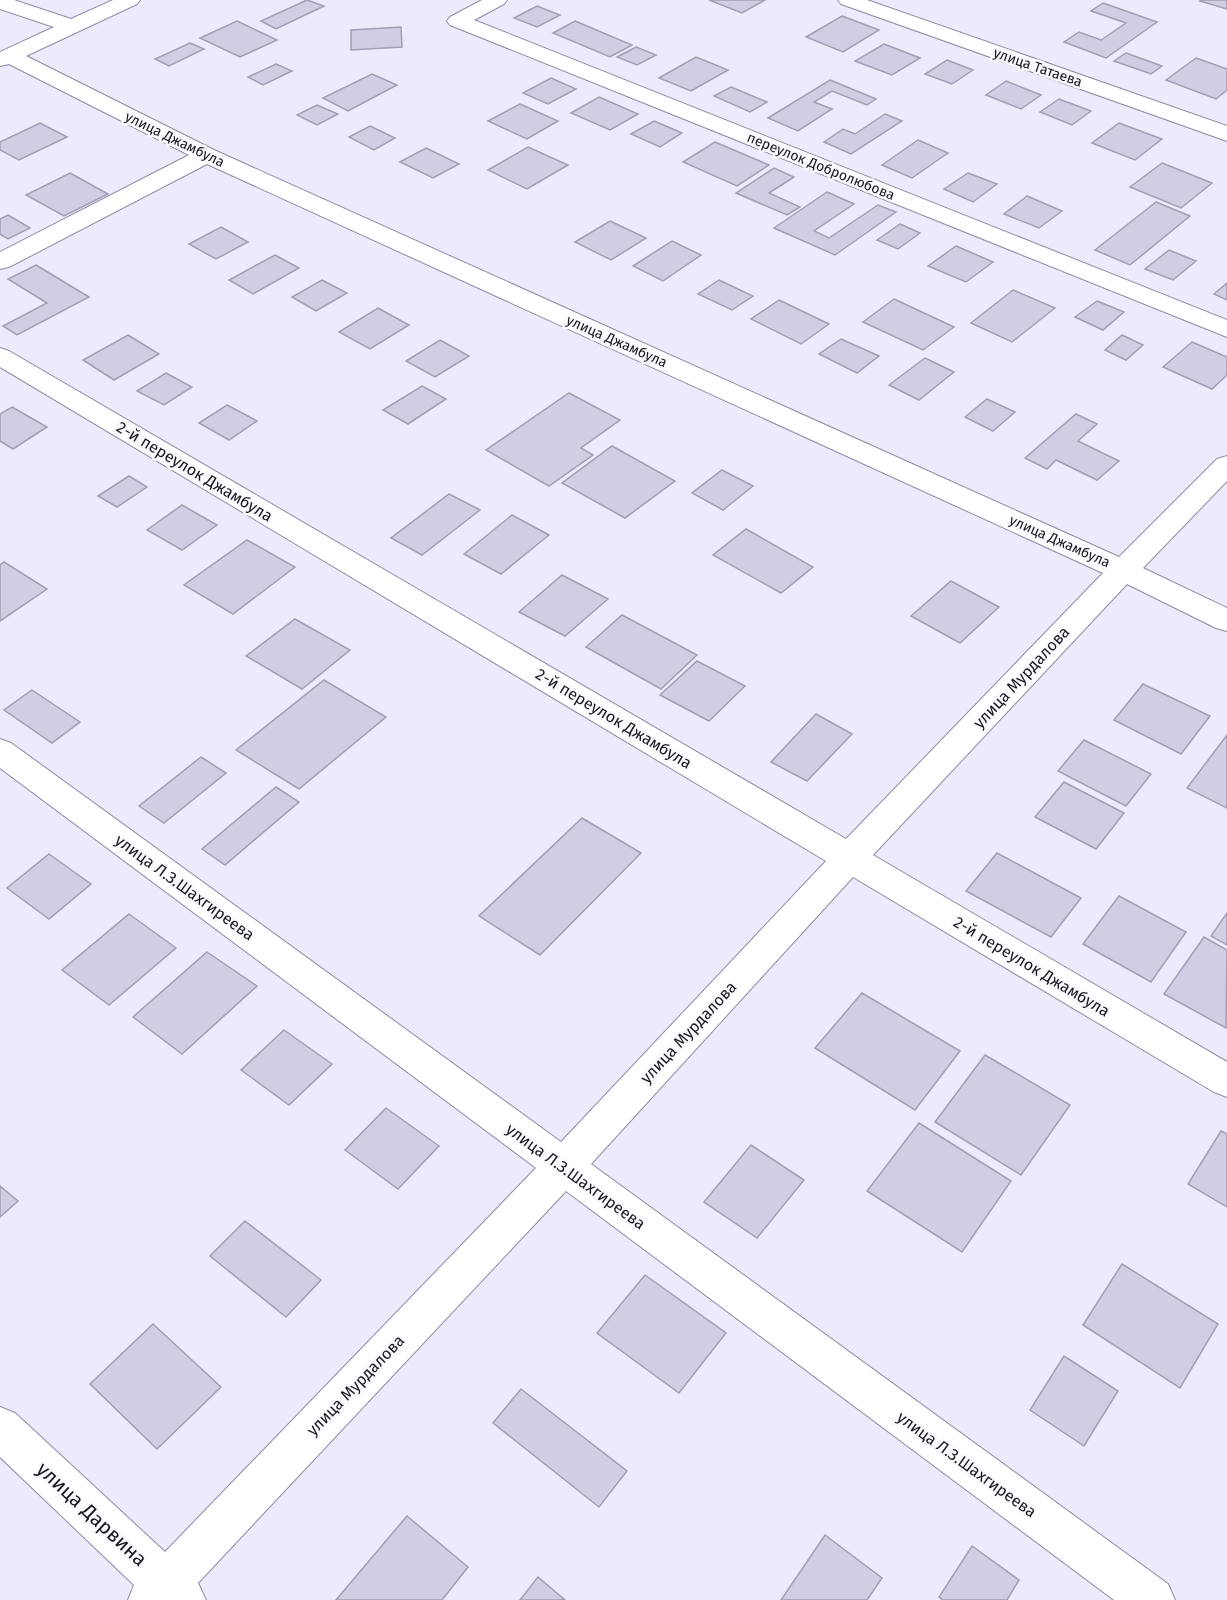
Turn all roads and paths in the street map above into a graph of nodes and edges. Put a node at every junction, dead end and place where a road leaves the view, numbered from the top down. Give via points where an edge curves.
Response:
1 (130, 0) edge
2 (497, 0) edge
3 (848, 0) edge
4 (0, 2) edge
5 (73, 27) junction
6 (5, 58) edge
7 (1227, 134) edge
8 (206, 155) junction
9 (0, 262) edge
10 (1227, 329) edge
11 (0, 356) edge
12 (1227, 465) edge
13 (1123, 570) junction
14 (1227, 621) edge
15 (0, 751) edge
16 (850, 857) junction
17 (1227, 1082) edge
18 (563, 1167) junction
19 (0, 1428) edge
20 (166, 1594) edge
21 (1152, 1600) edge

1 - 5 street
2 - 10 street, переулок Добролюбова via 457,21
3 - 7 street, улица Татаева
4 - 5 street
5 - 6 street
6 - 8 street, улица Джамбула
8 - 9 street
8 - 13 street, улица Джамбула
11 - 16 street, 2-й переулок Джамбула
12 - 13 street, улица Мурдалова
13 - 14 street, улица Джамбула
13 - 16 street, улица Мурдалова
15 - 18 street, улица Л.З.Шахгиреева
16 - 17 street, 2-й переулок Джамбула
16 - 18 street, улица Мурдалова
18 - 20 street, улица Мурдалова
18 - 21 street, улица Л.З.Шахгиреева
19 - 20 street, улица Дарвина

